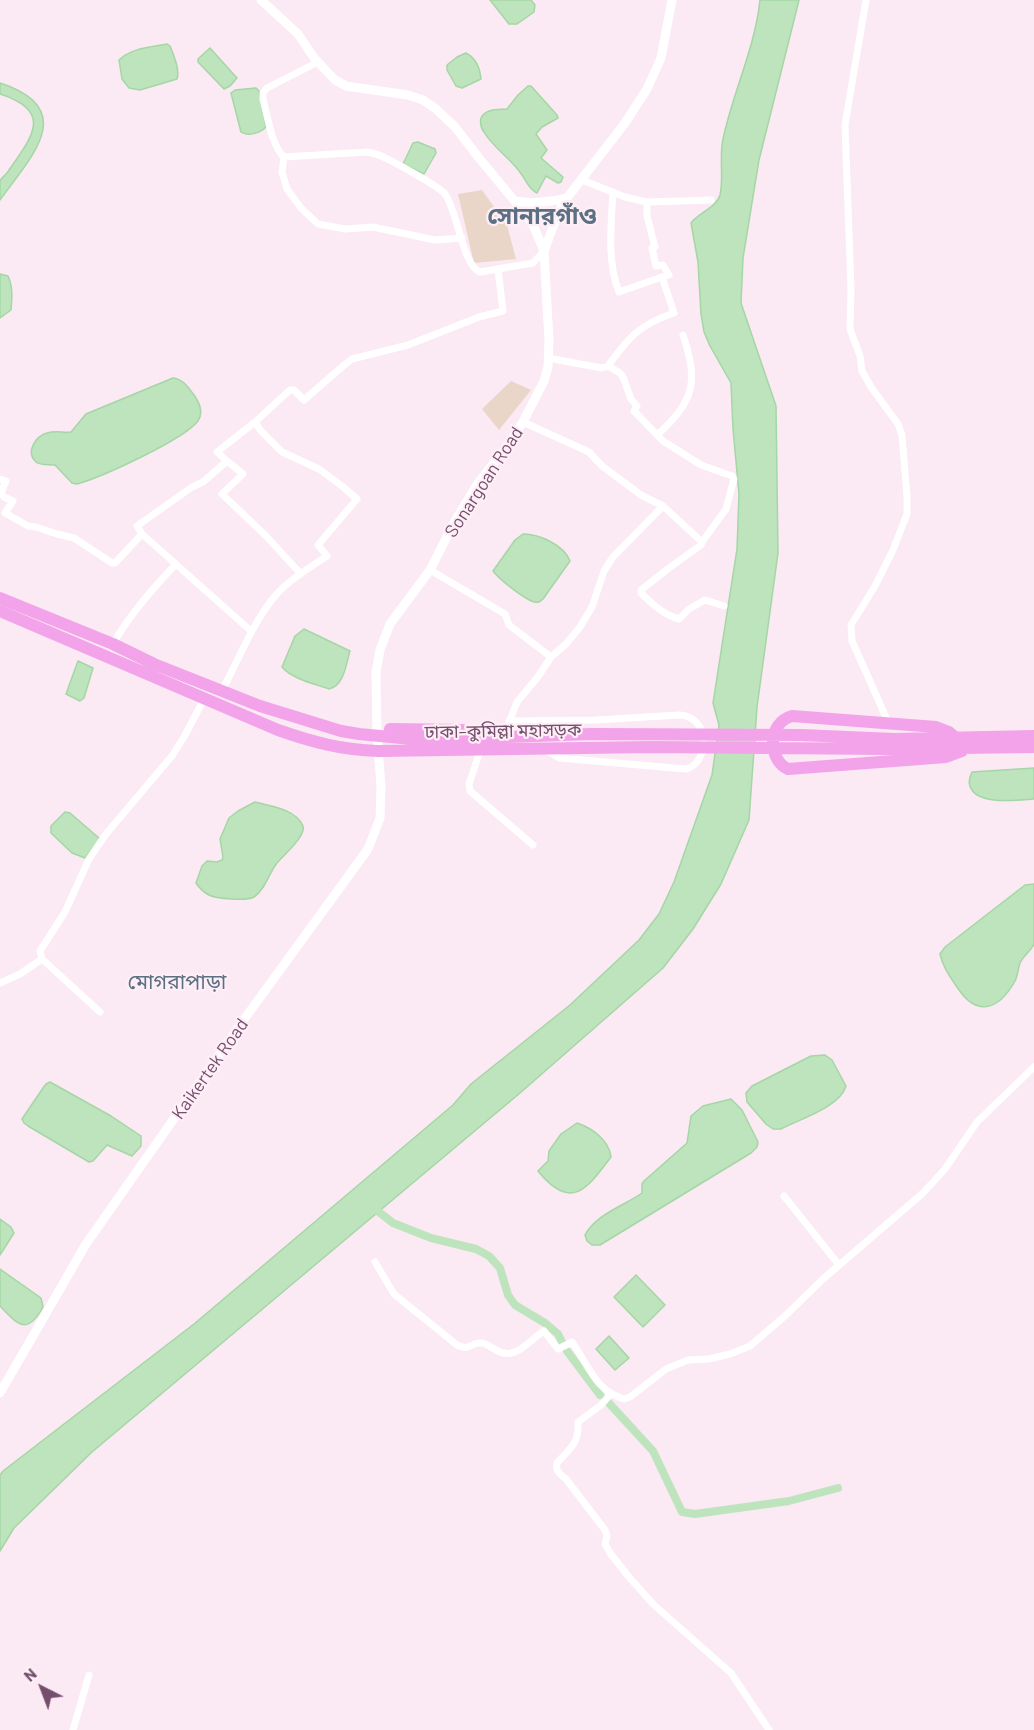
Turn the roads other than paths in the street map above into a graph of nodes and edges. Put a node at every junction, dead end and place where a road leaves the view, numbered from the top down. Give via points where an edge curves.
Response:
1 (261, 0) edge
2 (672, 0) edge
3 (866, 0) edge
4 (318, 62) junction
5 (284, 157) junction
6 (582, 180) junction
7 (613, 192) junction
8 (567, 198) junction
9 (711, 200) dead end
10 (515, 201) junction
11 (647, 202) junction
12 (462, 238) junction
13 (544, 251) junction
14 (498, 269) junction
15 (662, 277) junction
16 (683, 335) dead end
17 (548, 358) junction
18 (608, 366) junction
19 (255, 422) junction
20 (523, 422) junction
21 (657, 435) junction
22 (227, 461) junction
23 (0, 479) edge
24 (663, 506) junction
25 (142, 534) junction
26 (702, 542) junction
27 (176, 564) junction
28 (430, 570) junction
29 (302, 574) junction
30 (0, 598) edge
31 (724, 606) dead end
32 (0, 611) edge
33 (252, 632) junction
34 (113, 644) junction
35 (126, 651) junction
36 (551, 657) junction
37 (225, 685) junction
38 (204, 699) junction
39 (889, 724) junction
40 (507, 725) junction
41 (377, 732) junction
42 (592, 735) junction
43 (1034, 736) edge
44 (956, 738) junction
45 (651, 741) junction
46 (1034, 747) edge
47 (968, 748) junction
48 (545, 749) junction
49 (378, 751) junction
50 (480, 751) junction
51 (533, 845) dead end
52 (42, 959) junction
53 (0, 983) edge
54 (100, 1011) dead end
55 (1034, 1068) edge
56 (784, 1197) dead end
57 (375, 1262) dead end
58 (839, 1265) junction
59 (0, 1393) edge
60 (611, 1394) junction
61 (89, 1675) dead end
62 (73, 1730) edge
63 (769, 1730) edge

1 - 4 main road, Sonargoan Road via 298,34
2 - 6 main road, Sonargoan Road via 661,58 646,89
3 - 39 street via 845,125 850,329 862,371 902,435 907,514 875,586 851,625 852,641
4 - 5 street via 263,93 275,142
4 - 10 main road, Sonargoan Road via 346,86 408,95 436,109
5 - 12 street via 368,152 381,155 441,189
5 - 12 street via 282,172 287,189 318,224 345,229 373,227 435,240
6 - 7 street
6 - 8 main road, Sonargoan Road
7 - 11 street
7 - 15 street via 612,266 619,292
8 - 10 main road
8 - 13 main road, Sonargoan Road
9 - 11 street
10 - 13 main road, Sonargoan Road via 528,216
11 - 15 street via 656,266 663,265 669,275
12 - 14 street via 468,261 475,270
13 - 14 street via 533,263
13 - 17 main road, Sonargoan Road
14 - 19 street via 502,311 479,316 408,345 352,359 304,400 290,390
15 - 18 street via 674,313 638,330
16 - 21 street via 693,381 683,407
17 - 18 street
17 - 20 main road, Sonargoan Road via 544,381
18 - 21 street via 623,377 637,406 634,411
19 - 22 street via 217,452
19 - 29 street via 282,452 319,469 357,500 318,545 327,556
20 - 24 street via 589,452 641,495
20 - 28 main road, Sonargoan Road via 478,483
21 - 26 street via 701,465 734,479 726,509
22 - 25 street via 137,526
22 - 29 street via 243,474 222,494
23 - 25 street via 6,481 1,493 13,501 5,513 28,526 74,538 112,562
24 - 26 street
24 - 36 street via 613,557 580,627
25 - 27 street
26 - 31 street via 641,593 668,616 679,619 705,600
27 - 33 street
27 - 34 street via 137,607
28 - 36 street via 505,614 509,626
28 - 41 main road, Sonargoan Road via 390,624 380,650 376,672
29 - 33 street via 275,596
30 - 34 highway, ঢাকা–কুমিল্লা মহাসড়ক
32 - 38 highway, ঢাকা–কুমিল্লা মহাসড়ক
33 - 37 street
34 - 35 highway, ঢাকা–কুমিল্লা মহাসড়ক
35 - 37 highway via 152,655
35 - 41 highway, ঢাকা–কুমিল্লা মহাসড়ক via 260,706 340,731
36 - 40 street via 517,702
37 - 41 highway via 298,712
38 - 49 highway, ঢাকা–কুমিল্লা মহাসড়ক via 301,738 339,748
38 - 52 street via 172,756 89,859 65,912 40,951
39 - 44 highway via 936,727
39 - 47 highway via 792,716 776,727 775,752 779,763 788,769 946,758
40 - 41 highway
40 - 42 highway
40 - 48 street via 685,715 698,722 703,737 699,761 686,769 559,758
41 - 42 highway, ঢাকা–কুমিল্লা মহাসড়ক via 422,740
41 - 49 main road, Kaikertek Road
42 - 45 highway, ঢাকা–কুমিল্লা মহাসড়ক
43 - 44 highway, ঢাকা–কুমিল্লা মহাসড়ক
44 - 45 highway, ঢাকা–কুমিল্লা মহাসড়ক via 801,735
45 - 47 highway, ঢাকা–কুমিল্লা মহাসড়ক via 802,749
45 - 48 highway, ঢাকা–কুমিল্লা মহাসড়ক
46 - 47 highway, ঢাকা–কুমিল্লা মহাসড়ক
48 - 50 highway, ঢাকা–কুমিল্লা মহাসড়ক
49 - 50 highway, ঢাকা–কুমিল্লা মহাসড়ক
49 - 59 main road, Kaikertek Road via 380,818 368,849 86,1244
50 - 51 street via 470,791
52 - 53 street
52 - 54 street
55 - 58 street via 977,1122 923,1193
56 - 58 street
57 - 60 street via 394,1294 457,1345 467,1348 482,1343 499,1352 514,1353 544,1331 558,1349 572,1342 596,1381
58 - 60 street via 750,1346 666,1369 630,1397
60 - 63 street via 578,1422 577,1440 557,1463 558,1472 605,1530 605,1544 629,1577 653,1604 731,1673
61 - 62 street

